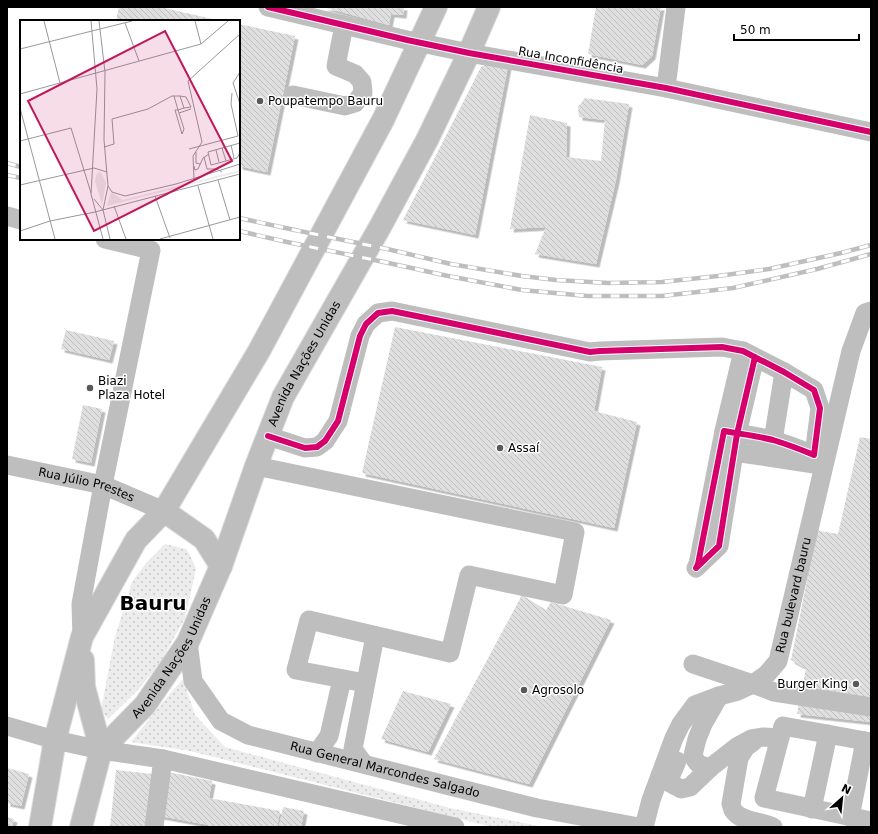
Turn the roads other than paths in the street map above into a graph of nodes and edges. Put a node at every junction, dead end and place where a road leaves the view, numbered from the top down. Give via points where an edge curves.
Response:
1 (268, 7) edge
2 (436, 7) edge
3 (489, 7) edge
4 (676, 7) edge
5 (344, 24) junction
6 (420, 43) junction
7 (469, 53) junction
8 (666, 88) junction
9 (293, 95) dead end
10 (871, 132) edge
11 (7, 216) edge
12 (20, 220) edge
13 (109, 240) edge
14 (871, 311) edge
15 (749, 354) junction
16 (784, 372) junction
17 (283, 397) junction
18 (731, 432) junction
19 (268, 436) junction
20 (774, 441) junction
21 (734, 452) junction
22 (7, 465) edge
23 (256, 466) junction
24 (103, 485) junction
25 (164, 511) junction
26 (221, 566) junction
27 (375, 636) junction
28 (82, 637) junction
29 (188, 642) junction
30 (778, 661) junction
31 (342, 679) junction
32 (365, 683) junction
33 (753, 684) junction
34 (774, 692) junction
35 (707, 701) junction
36 (871, 707) edge
37 (7, 726) edge
38 (828, 734) junction
39 (757, 738) junction
40 (780, 738) junction
41 (55, 740) junction
42 (868, 742) edge
43 (101, 750) junction
44 (317, 752) junction
45 (163, 759) junction
46 (364, 764) junction
47 (711, 767) junction
48 (668, 782) junction
49 (651, 800) junction
50 (812, 809) junction
51 (850, 817) junction
52 (397, 820) edge
53 (871, 821) edge
54 (40, 827) edge
55 (81, 827) edge
56 (154, 827) edge
57 (455, 827) edge
58 (639, 827) edge
59 (644, 827) edge
60 (773, 827) edge

1 - 5 street, Rua Inconfidência
2 - 6 main road
3 - 7 main road, Avenida Nações Unidas
4 - 8 street
5 - 6 street, Rua Inconfidência
5 - 9 street via 336,66 355,74 362,82 363,93 355,103 345,106
6 - 7 street, Rua Inconfidência
6 - 25 main road via 383,120 258,351
7 - 8 street, Rua Inconfidência
7 - 17 main road, Avenida Nações Unidas via 427,140 380,227
8 - 10 street, Rua Inconfidência
11 - 12 street
13 - 24 street via 151,250
14 - 30 street, Rua bulevard bauru via 865,313 851,351
15 - 16 street
15 - 18 street
15 - 19 street via 722,347 590,352 392,311 378,313 366,324 360,336 338,421 325,441 317,447 305,448
16 - 20 street
16 - 20 street via 814,390 820,408 814,455
17 - 19 main road, Avenida Nações Unidas
17 - 21 street via 283,429 291,436 309,443 316,442 324,435 335,415 351,334 361,317 375,304 392,302 588,346 747,345 804,374 820,391 824,400 821,442 814,464
18 - 20 street
18 - 21 street
18 - 21 street via 696,568 719,546
19 - 23 main road, Avenida Nações Unidas
22 - 24 street, Rua Júlio Prestes
23 - 26 main road, Avenida Nações Unidas
23 - 27 street via 575,532 563,595 469,575 450,653
24 - 25 street, Rua Júlio Prestes
24 - 28 street via 81,604
25 - 26 main road via 204,539
25 - 28 main road via 136,540
26 - 29 main road, Avenida Nações Unidas
27 - 31 street via 309,620 296,670
27 - 32 street
28 - 41 main road
28 - 43 main road via 84,688
29 - 43 main road, Avenida Nações Unidas via 145,705
29 - 44 street, Rua General Marcondes Salgado via 193,681 222,721 248,735
30 - 33 street, Rua bulevard bauru via 767,674
30 - 34 street via 771,679
31 - 32 street
31 - 44 street via 329,736
32 - 46 street via 352,749
33 - 34 street
33 - 35 street, Rua bulevard bauru
33 - 35 street via 700,666 710,672 712,679 712,689
34 - 36 street
35 - 47 street via 693,755 701,766
35 - 48 street via 687,737
35 - 49 street via 681,724
37 - 41 street
38 - 40 street via 783,726
38 - 42 street
38 - 50 street
39 - 40 street
39 - 47 street via 738,746
39 - 60 street via 746,747 739,758 731,804 733,811 741,817
40 - 50 street via 764,798
41 - 43 street
41 - 54 main road
42 - 51 street
43 - 45 street
43 - 55 main road, Avenida Nações Unidas
44 - 46 street, Rua General Marcondes Salgado
45 - 52 street
45 - 56 street
46 - 58 street, Rua General Marcondes Salgado via 537,808
47 - 48 street via 690,787 681,789
48 - 49 street via 662,794
49 - 59 street
50 - 51 street
51 - 53 street
52 - 57 street

